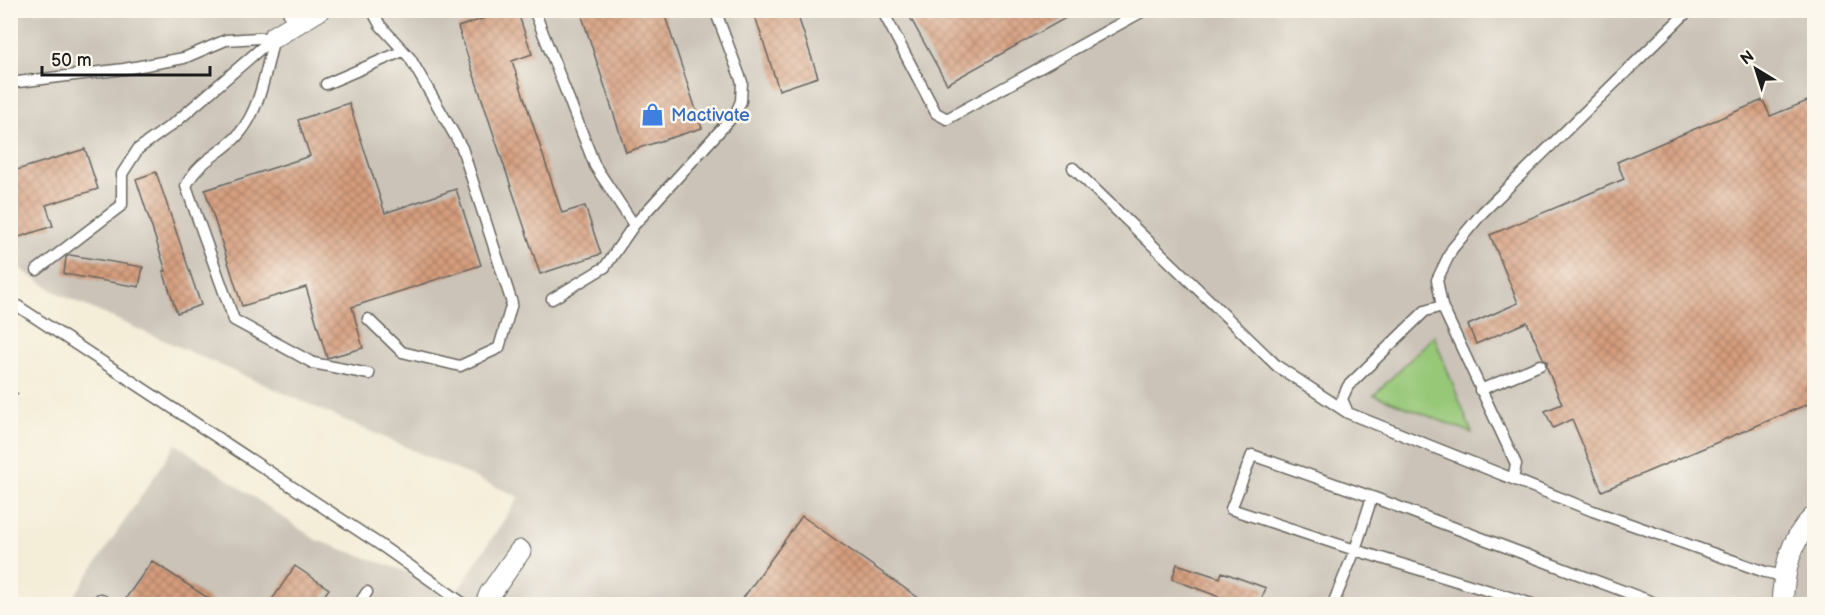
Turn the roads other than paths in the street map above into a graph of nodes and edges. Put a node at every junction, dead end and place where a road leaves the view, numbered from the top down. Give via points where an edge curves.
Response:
1 (319, 10) edge
2 (372, 10) edge
3 (534, 10) edge
4 (715, 10) edge
5 (882, 10) edge
6 (1145, 10) edge
7 (1689, 10) edge
8 (285, 25) edge
9 (403, 51) junction
10 (10, 83) edge
11 (326, 84) dead end
12 (1073, 168) dead end
13 (634, 225) junction
14 (37, 270) dead end
15 (552, 299) dead end
16 (10, 301) edge
17 (1442, 306) junction
18 (369, 320) dead end
19 (1540, 365) dead end
20 (369, 374) dead end
21 (1480, 390) junction
22 (1348, 413) junction
23 (1513, 479) junction
24 (1372, 497) junction
25 (1815, 518) edge
26 (1355, 550) junction
27 (520, 551) dead end
28 (1784, 576) junction
29 (367, 592) dead end
30 (359, 604) edge
31 (464, 604) edge
32 (486, 604) edge
33 (1333, 604) edge
34 (1532, 604) edge
35 (1658, 604) edge
36 (1782, 604) edge

1 - 8 street
2 - 9 lane
3 - 13 lane via 595,166
4 - 13 lane via 742,82 741,101 736,113
5 - 6 lane via 936,113 947,119
7 - 17 lane via 1484,212 1452,249 1437,280
8 - 10 lane via 226,40 184,58
8 - 14 lane via 177,121 138,149 122,174 122,205
8 - 20 lane via 248,122 193,172 186,186 234,320 313,363
9 - 11 lane
9 - 18 lane via 462,148 512,303 499,348 460,366 402,352
12 - 22 lane via 1277,366
13 - 15 lane via 605,267
16 - 31 lane
17 - 21 lane
17 - 22 lane via 1425,311 1348,387 1342,399
19 - 21 lane
21 - 23 lane via 1516,464
22 - 23 lane
23 - 28 lane via 1593,511
24 - 26 lane
24 - 26 lane via 1252,455 1231,509
24 - 35 lane
25 - 28 street via 1790,552
26 - 33 lane
26 - 34 lane
27 - 32 street
28 - 36 street
29 - 30 lane

